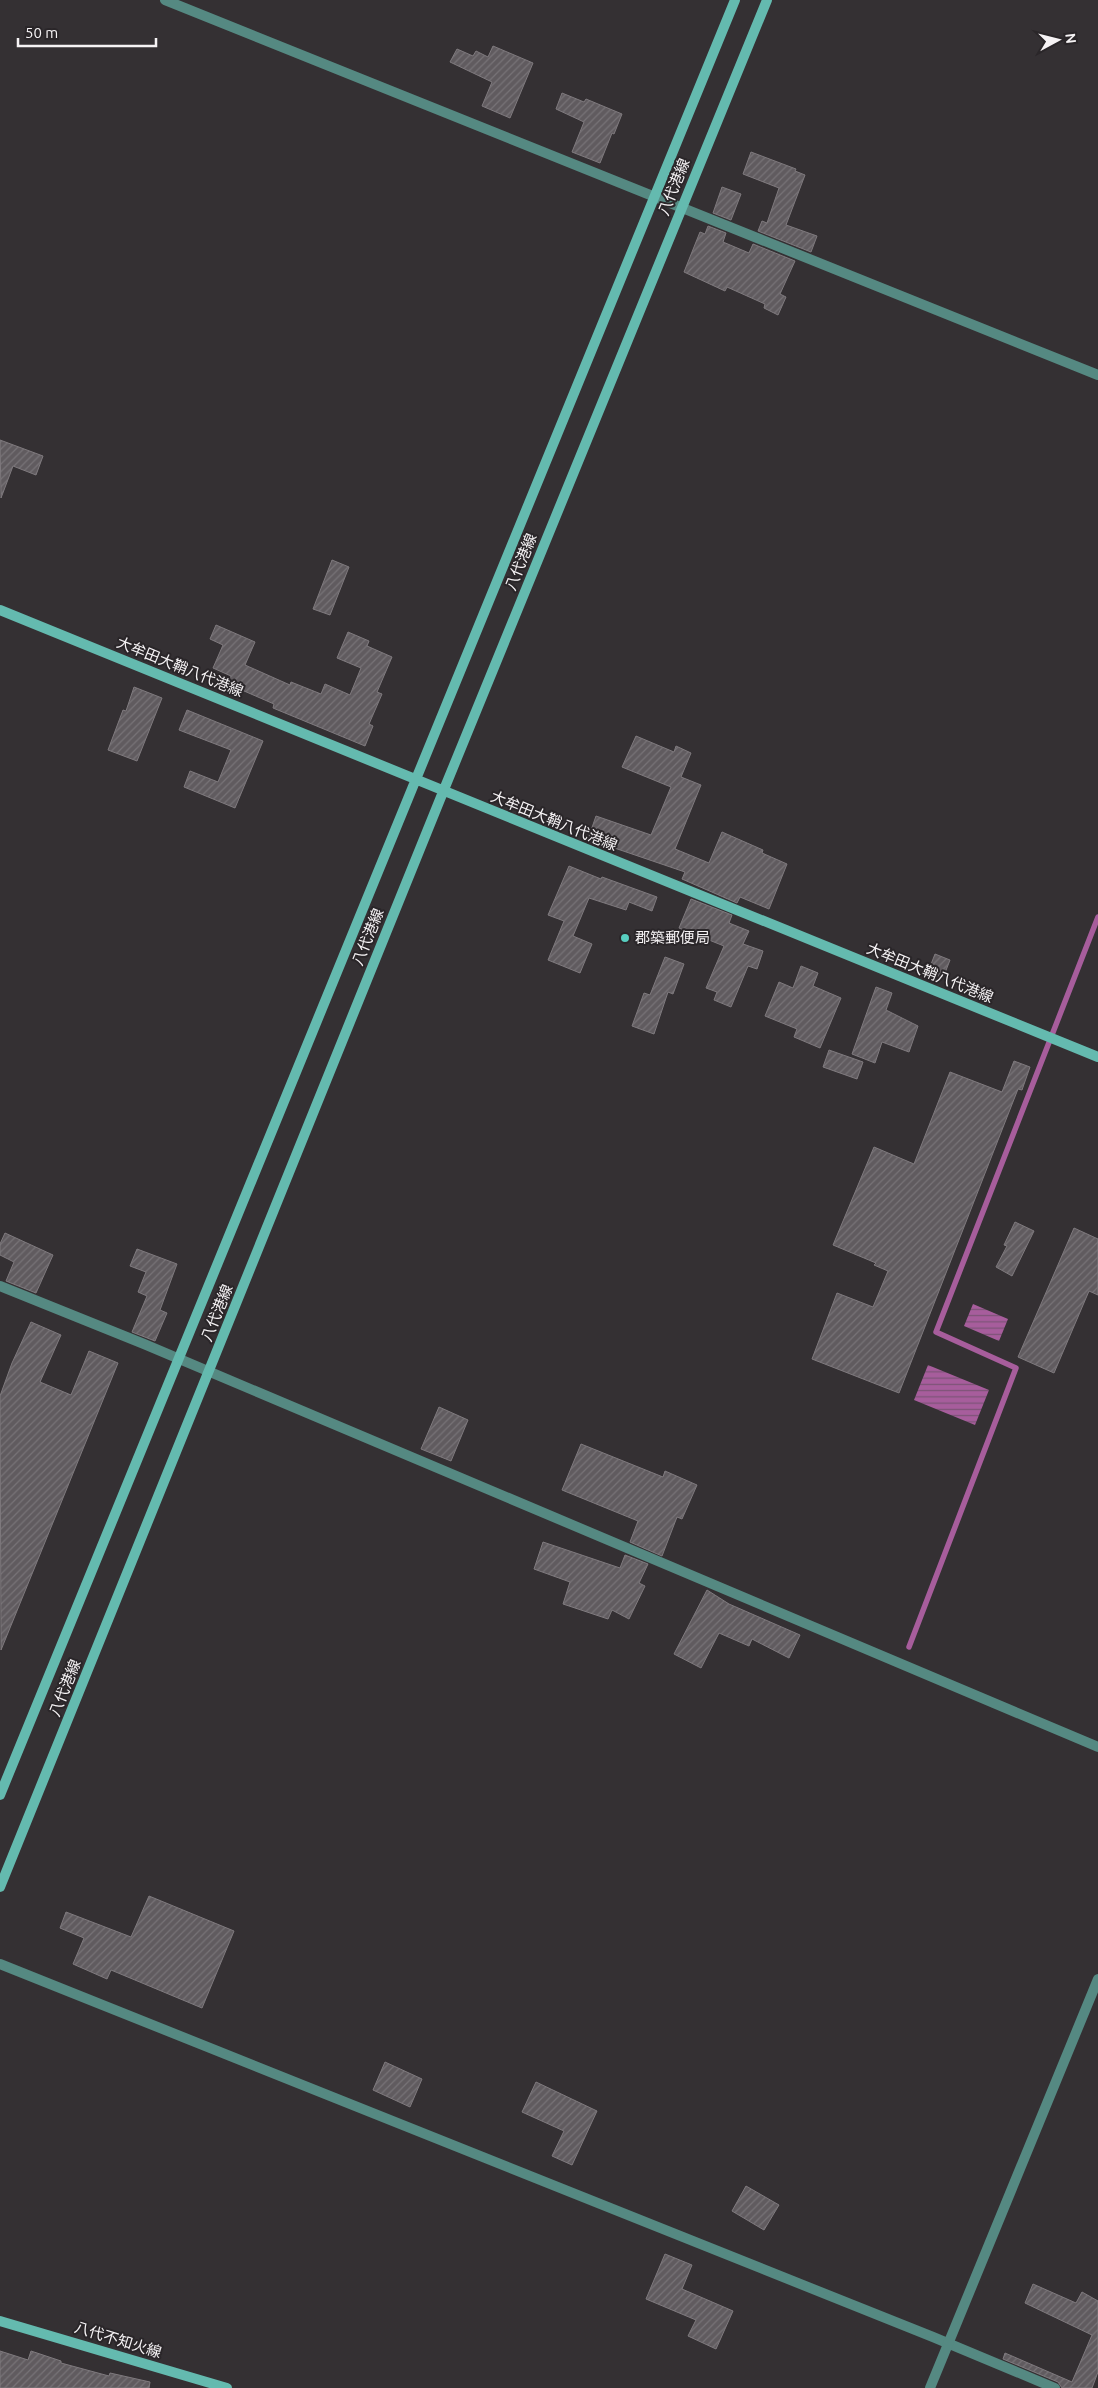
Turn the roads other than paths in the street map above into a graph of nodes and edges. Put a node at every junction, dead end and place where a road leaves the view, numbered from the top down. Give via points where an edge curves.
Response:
1 (165, 0) edge
2 (735, 0) edge
3 (767, 0) edge
4 (655, 196) junction
5 (682, 207) junction
6 (1098, 375) edge
7 (0, 610) edge
8 (416, 780) junction
9 (443, 792) junction
10 (1098, 1057) edge
11 (0, 1286) edge
12 (178, 1360) junction
13 (209, 1373) junction
14 (1098, 1747) edge
15 (0, 1796) edge
16 (0, 1887) edge
17 (0, 1964) edge
18 (1098, 1979) edge
19 (0, 2321) edge
20 (949, 2344) junction
21 (227, 2388) edge
22 (930, 2388) edge
23 (1055, 2388) edge

1 - 4 street
2 - 4 main road, 八代港線
3 - 5 main road, 八代港線
4 - 5 street
4 - 8 main road, 八代港線
5 - 6 street
5 - 9 main road, 八代港線
7 - 8 main road, 大牟田大鞘八代港線
8 - 9 main road, 大牟田大鞘八代港線
8 - 12 main road, 八代港線
9 - 10 main road, 大牟田大鞘八代港線
9 - 13 main road, 八代港線
11 - 12 street
12 - 13 street
12 - 15 main road, 八代港線
13 - 14 street
13 - 16 main road, 八代港線
17 - 20 street
18 - 20 street
19 - 21 main road, 八代不知火線
20 - 22 street
20 - 23 street

